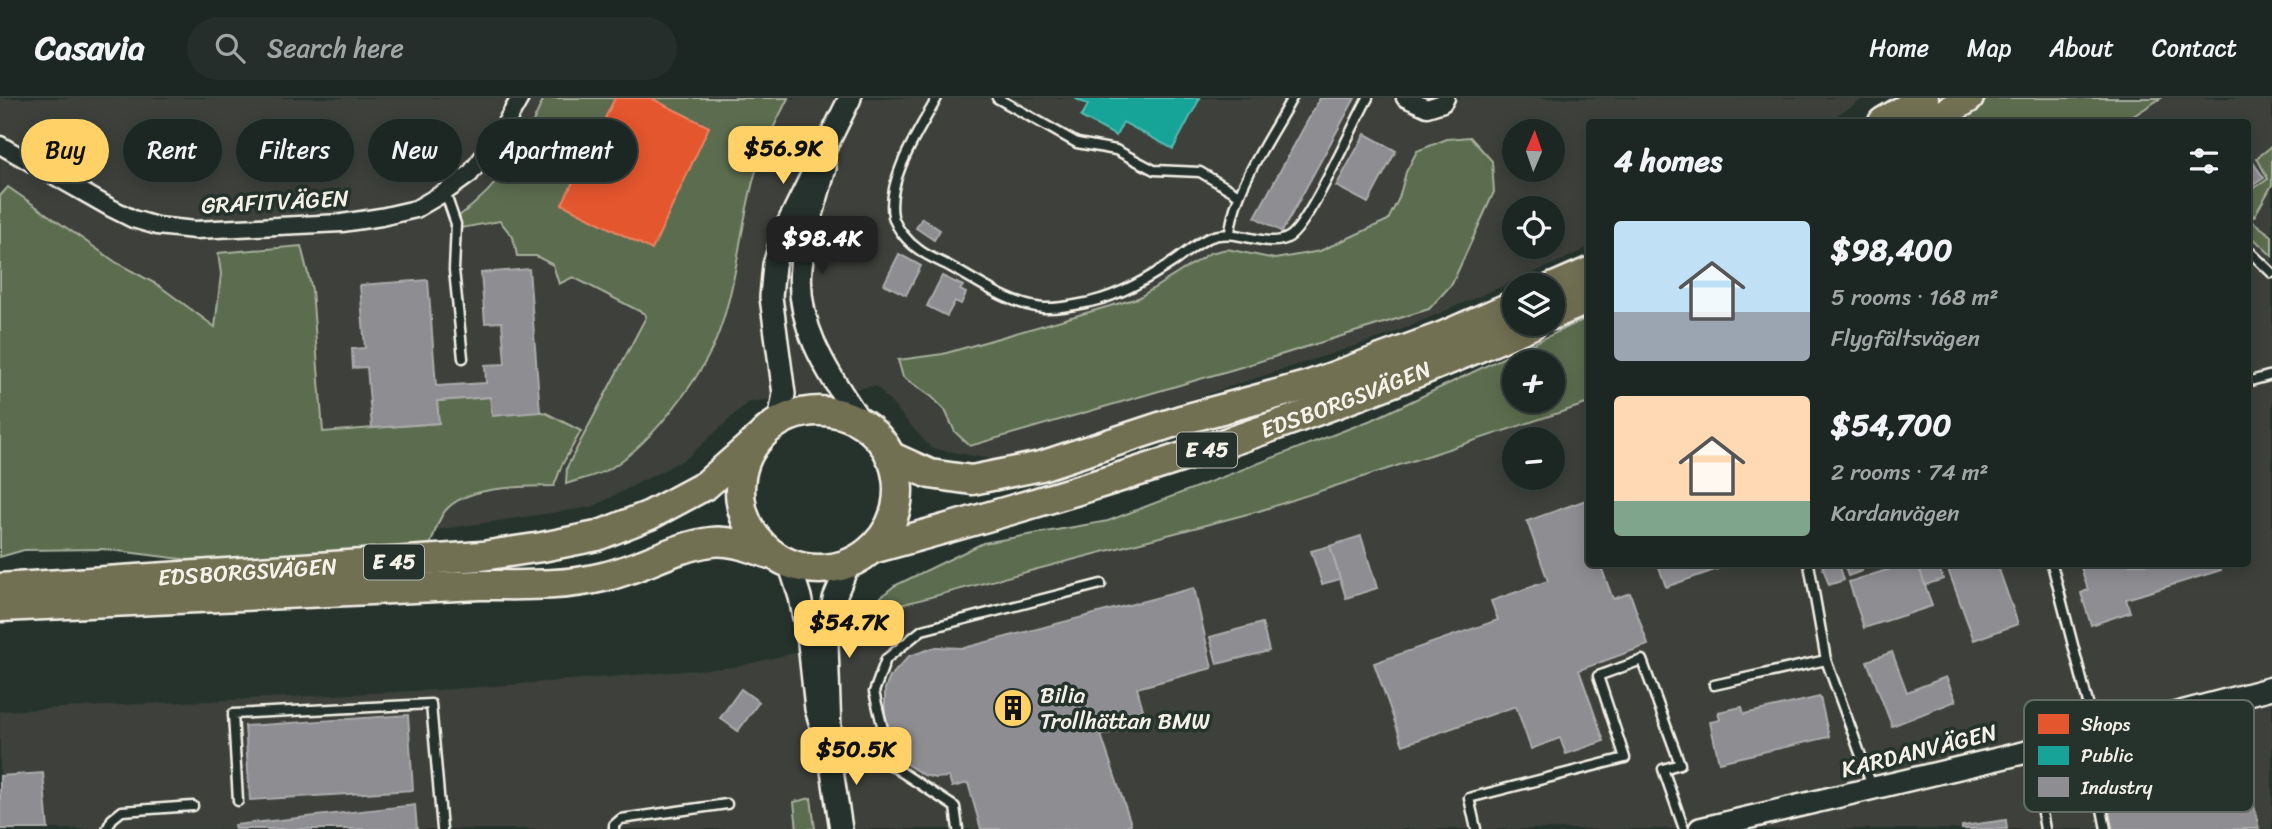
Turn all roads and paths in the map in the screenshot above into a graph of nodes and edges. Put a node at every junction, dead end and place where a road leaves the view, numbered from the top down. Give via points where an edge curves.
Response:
1 (520, 98) edge
2 (850, 98) edge
3 (937, 98) edge
4 (997, 98) edge
5 (1292, 98) edge
6 (1368, 98) edge
7 (1405, 98) edge
8 (1446, 98) edge
9 (1924, 98) edge
10 (1969, 98) edge
11 (1888, 119) edge
12 (1935, 119) edge
13 (835, 125) junction
14 (0, 145) edge
15 (445, 192) junction
16 (1239, 195) junction
17 (1230, 233) junction
18 (2251, 253) edge
19 (2272, 272) edge
20 (1586, 273) edge
21 (1565, 282) edge
22 (1586, 300) edge
23 (1565, 309) edge
24 (1502, 310) edge
25 (1505, 336) edge
26 (463, 358) dead end
27 (2272, 375) edge
28 (2251, 381) edge
29 (779, 421) junction
30 (862, 424) junction
31 (758, 439) junction
32 (890, 456) junction
33 (860, 556) junction
34 (781, 559) junction
35 (1810, 567) edge
36 (2053, 567) edge
37 (1101, 584) dead end
38 (0, 588) edge
39 (0, 607) edge
40 (1826, 660) junction
41 (1714, 685) dead end
42 (2272, 688) edge
43 (2087, 700) edge
44 (2226, 700) edge
45 (829, 751) junction
46 (2024, 753) edge
47 (1873, 789) junction
48 (239, 801) dead end
49 (727, 804) dead end
50 (193, 806) dead end
51 (107, 829) edge
52 (442, 829) edge
53 (614, 829) edge
54 (841, 829) edge
55 (958, 829) edge
56 (1476, 829) edge
57 (1684, 829) edge
58 (1700, 829) edge

1 - 15 street, GRAFITVÄGEN via 470,174
2 - 13 street
3 - 17 lane via 898,173 893,216 918,250 1016,302 1043,308 1094,301 1149,278 1210,237
4 - 16 lane via 1077,143 1116,150 1154,170 1200,172
5 - 16 lane
6 - 17 lane via 1312,205 1290,236 1277,241
7 - 8 street via 1427,108
9 - 11 highway
10 - 12 highway
13 - 29 street via 783,234 774,265 771,297 784,394
13 - 30 street via 800,285 814,346
14 - 15 street, GRAFITVÄGEN via 111,208 157,226 195,230 342,223 416,209
15 - 26 lane via 456,225 454,270
16 - 17 lane
18 - 19 lane
20 - 21 highway
22 - 23 highway
24 - 32 highway, EDSBORGSVÄGEN / E 45 via 1310,385 1181,420 1041,466 972,480 930,474
25 - 33 highway, EDSBORGSVÄGEN / E 45 via 1319,411 1220,445
27 - 28 lane
29 - 30 highway, E 45 via 821,411
29 - 31 highway, E 45
30 - 32 highway, E 45
31 - 34 highway, E 45 via 744,461 740,500 754,537
31 - 38 highway, EDSBORGSVÄGEN / E 45 via 706,485 650,515 597,536 542,547 482,556
32 - 33 highway, E 45 via 898,485 896,505 885,534
33 - 34 highway, E 45 via 819,569
33 - 45 street via 834,599 827,645
34 - 39 highway, EDSBORGSVÄGEN / E 45 via 713,541 604,577 556,585
34 - 45 street via 800,597 816,709
35 - 40 lane
36 - 43 lane
37 - 55 lane via 922,630 886,659 874,692 892,766 955,807
40 - 41 lane
40 - 47 lane
42 - 44 street, KARDANVÄGEN
45 - 54 street
46 - 47 street, KARDANVÄGEN
47 - 58 street, KARDANVÄGEN
48 - 52 lane via 233,714 431,704
49 - 53 lane via 621,819
50 - 51 lane via 122,811
56 - 57 lane via 1469,798 1625,758 1598,676 1642,660 1680,764 1664,769

